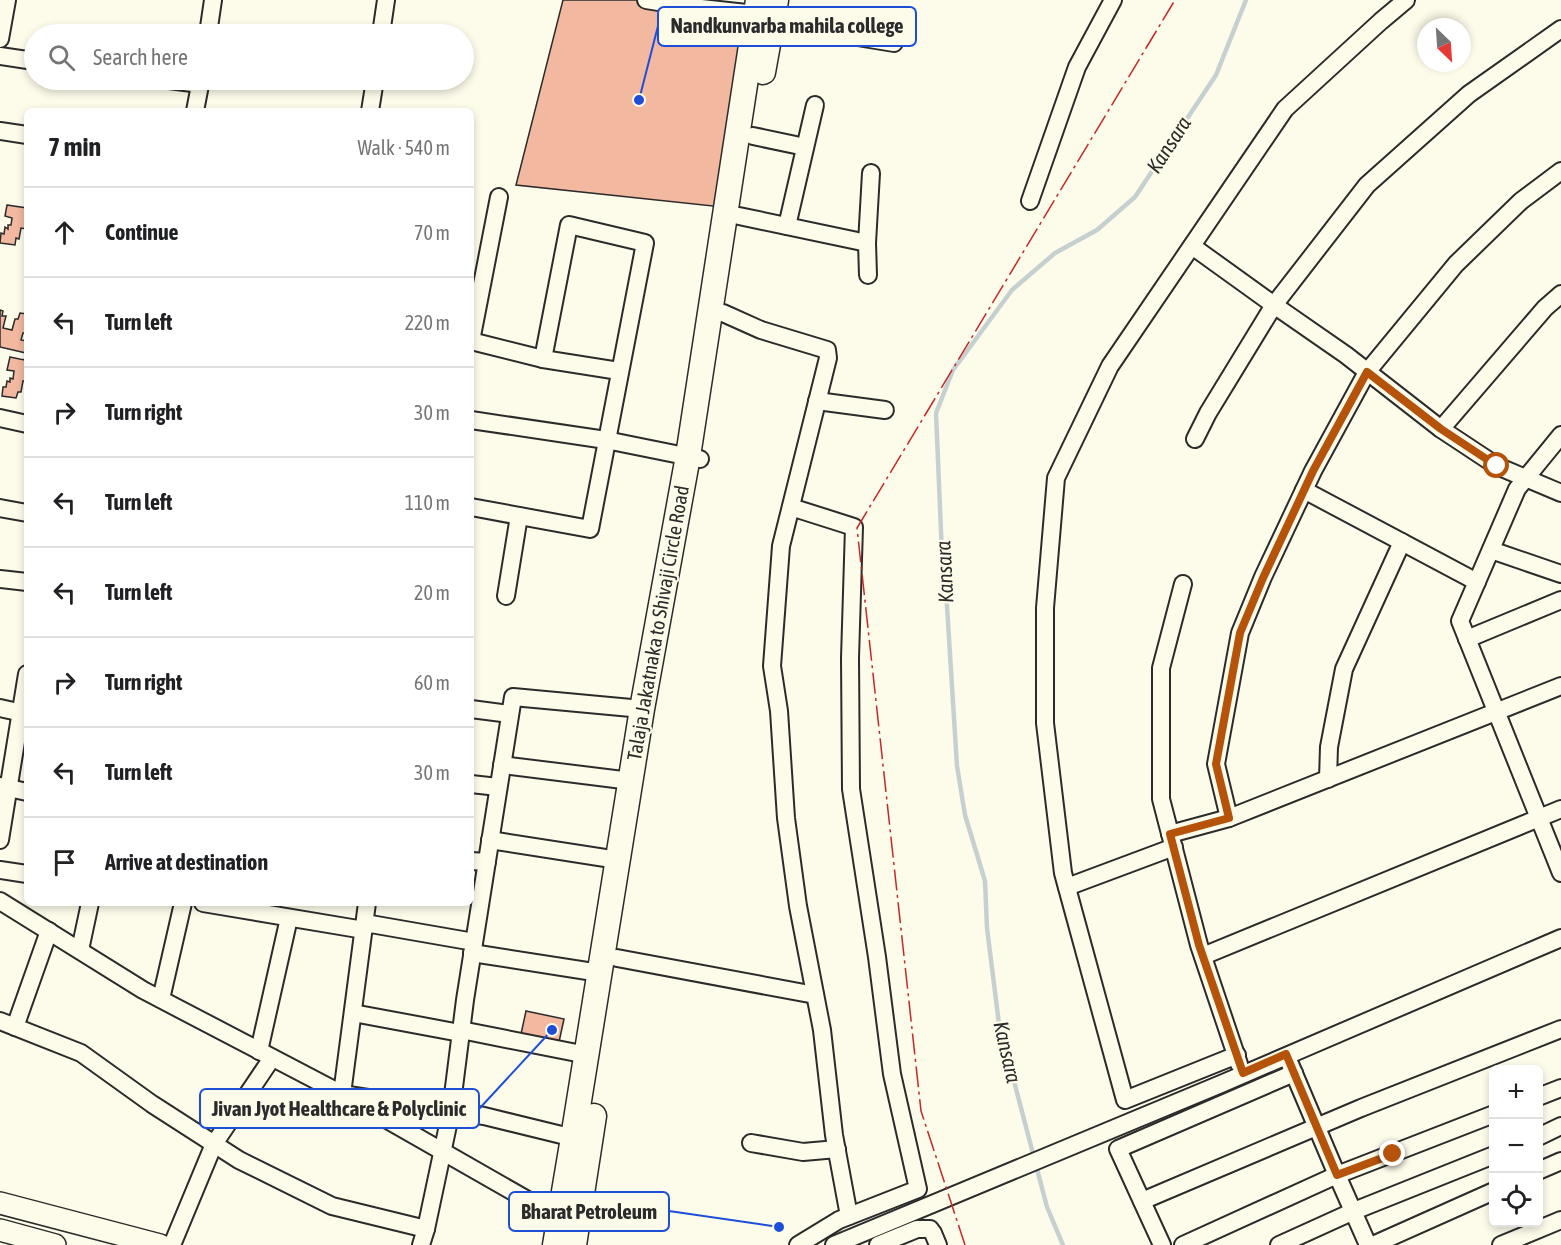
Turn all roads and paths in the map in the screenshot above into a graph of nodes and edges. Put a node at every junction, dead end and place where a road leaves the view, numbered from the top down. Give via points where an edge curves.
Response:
1 (7, 0) edge
2 (213, 0) edge
3 (386, 0) edge
4 (646, 0) edge
5 (1113, 0) edge
6 (1406, 0) edge
7 (683, 3) edge
8 (765, 9) edge
9 (209, 24) edge
10 (382, 24) edge
11 (1561, 29) edge
12 (0, 39) edge
13 (894, 43) dead end
14 (0, 56) edge
15 (24, 60) edge
16 (199, 90) edge
17 (373, 90) edge
18 (815, 105) dead end
19 (196, 108) edge
20 (370, 108) edge
21 (0, 131) edge
22 (24, 135) edge
23 (753, 136) junction
24 (806, 147) junction
25 (1561, 171) edge
26 (871, 173) dead end
27 (499, 197) dead end
28 (1030, 201) dead end
29 (739, 216) junction
30 (787, 226) junction
31 (867, 243) junction
32 (1192, 246) junction
33 (868, 275) dead end
34 (1561, 294) edge
35 (1274, 305) junction
36 (723, 313) junction
37 (474, 326) edge
38 (474, 342) edge
39 (543, 359) junction
40 (620, 371) junction
41 (1367, 372) junction
42 (817, 401) junction
43 (885, 410) dead end
44 (0, 418) edge
45 (474, 420) edge
46 (24, 423) edge
47 (1441, 429) junction
48 (1561, 435) edge
49 (1195, 439) dead end
50 (606, 440) junction
51 (694, 458) junction
52 (1526, 479) junction
53 (1304, 490) junction
54 (1561, 493) edge
55 (791, 507) junction
56 (0, 508) edge
57 (474, 508) edge
58 (24, 512) edge
59 (519, 516) junction
60 (1402, 542) junction
61 (1491, 550) junction
62 (1561, 574) edge
63 (0, 579) edge
64 (24, 582) edge
65 (1477, 582) junction
66 (1183, 585) dead end
67 (506, 596) dead end
68 (1561, 600) edge
69 (1467, 639) junction
70 (1561, 686) edge
71 (0, 708) edge
72 (474, 709) edge
73 (642, 709) junction
74 (1496, 712) junction
75 (24, 713) edge
76 (510, 714) junction
77 (502, 765) junction
78 (1328, 778) junction
79 (631, 781) junction
80 (474, 784) edge
81 (4, 787) edge
82 (498, 787) junction
83 (24, 791) edge
84 (1561, 809) edge
85 (1229, 818) junction
86 (1539, 818) junction
87 (0, 840) edge
88 (490, 840) junction
89 (1172, 840) junction
90 (618, 860) junction
91 (479, 862) edge
92 (0, 870) edge
93 (1561, 873) edge
94 (24, 874) edge
95 (1067, 887) junction
96 (0, 901) edge
97 (89, 906) edge
98 (182, 906) edge
99 (220, 906) edge
100 (367, 906) edge
101 (289, 918) junction
102 (364, 927) junction
103 (49, 931) junction
104 (1561, 938) edge
105 (473, 947) junction
106 (80, 950) junction
107 (1203, 956) junction
108 (609, 965) junction
109 (815, 995) junction
110 (160, 999) junction
111 (352, 1013) junction
112 (7, 1024) edge
113 (1561, 1029) edge
114 (461, 1031) junction
115 (265, 1054) junction
116 (1286, 1054) junction
117 (587, 1055) junction
118 (1236, 1055) junction
119 (1243, 1073) junction
120 (1294, 1073) junction
121 (1561, 1088) edge
122 (342, 1094) junction
123 (1543, 1095) edge
124 (451, 1111) junction
125 (1489, 1116) edge
126 (1561, 1126) edge
127 (1317, 1127) junction
128 (1543, 1135) edge
129 (582, 1140) junction
130 (751, 1143) dead end
131 (214, 1144) junction
132 (837, 1149) junction
133 (442, 1152) junction
134 (1489, 1157) edge
135 (1561, 1161) edge
136 (1543, 1169) edge
137 (1337, 1175) junction
138 (1489, 1193) edge
139 (1142, 1201) junction
140 (0, 1203) edge
141 (1354, 1211) junction
142 (849, 1216) junction
143 (560, 1218) junction
144 (1561, 1220) edge
145 (0, 1230) edge
146 (423, 1237) edge
147 (1522, 1241) edge
148 (55, 1245) edge
149 (160, 1245) edge
150 (172, 1245) edge
151 (555, 1245) edge
152 (574, 1245) edge
153 (798, 1245) edge
154 (834, 1245) edge
155 (878, 1245) edge
156 (938, 1245) edge
157 (1162, 1245) edge
158 (1183, 1245) edge
159 (1279, 1245) edge
160 (1371, 1245) edge
161 (1501, 1245) edge

1 - 12 street
2 - 9 street
3 - 10 street
4 - 7 street
5 - 28 street via 1077,67
6 - 32 street via 1285,109
7 - 8 street
8 - 13 street
8 - 23 highway, Talaja Jakatnaka to Shivaji Circle Road
8 - 51 highway, Talaja Jakatnaka to Shivaji Circle Road
11 - 35 street via 1469,94 1367,185
14 - 15 street
16 - 19 street
17 - 20 street
18 - 24 street
21 - 22 street
23 - 24 street
23 - 29 highway, Talaja Jakatnaka to Shivaji Circle Road
24 - 30 street
25 - 41 street via 1521,201 1456,264
26 - 31 street
27 - 37 street
29 - 30 street
29 - 36 highway, Talaja Jakatnaka to Shivaji Circle Road
30 - 31 street
31 - 33 street
32 - 35 street
32 - 95 street via 1110,366 1056,478 1045,608 1045,723
34 - 47 street
35 - 41 street
35 - 49 street
36 - 42 street via 761,330 827,350
36 - 51 highway, Talaja Jakatnaka to Shivaji Circle Road
38 - 39 street
39 - 40 street
39 - 40 street via 569,225 645,243
40 - 50 street
41 - 47 street
41 - 53 street
42 - 43 street
42 - 55 street
44 - 46 street
45 - 50 street
47 - 52 street via 1497,466
48 - 52 street
50 - 51 street
50 - 59 street via 590,529
51 - 73 highway, Talaja Jakatnaka to Shivaji Circle Road
51 - 108 highway, Talaja Jakatnaka to Shivaji Circle Road
52 - 54 street
52 - 61 street via 1517,489
53 - 60 street
53 - 85 street via 1240,633 1216,764
55 - 109 street via 781,546 772,666 798,906
55 - 142 street via 854,527 850,789 892,1074 918,1189
56 - 58 street
57 - 59 street
59 - 67 street
60 - 65 street
60 - 78 street via 1344,669 1329,747
61 - 62 street
61 - 65 street
63 - 64 street
65 - 69 street via 1460,621
66 - 89 street via 1161,668 1161,799
68 - 69 street
69 - 74 street
70 - 74 street
71 - 75 street
72 - 76 street
73 - 76 street via 513,697
73 - 79 highway, Talaja Jakatnaka to Shivaji Circle Road
74 - 78 street
74 - 86 street
75 - 81 street
76 - 77 street
77 - 79 street
77 - 82 street
78 - 85 street
79 - 90 highway, Talaja Jakatnaka to Shivaji Circle Road
80 - 82 street
81 - 83 street
81 - 87 street
82 - 88 street
84 - 86 street
85 - 89 street
86 - 93 street
86 - 107 street
88 - 90 street
88 - 91 street
89 - 95 street
89 - 107 street
90 - 108 highway, Talaja Jakatnaka to Shivaji Circle Road
91 - 105 street
92 - 94 street
95 - 118 street via 1125,1100
96 - 103 street
97 - 106 street
98 - 110 street
99 - 101 street
100 - 102 street
101 - 102 street
101 - 115 street
102 - 105 street
102 - 111 street
103 - 106 street
103 - 112 street
104 - 116 street
105 - 108 street
105 - 114 street
106 - 110 street
107 - 118 street
108 - 109 street
108 - 117 highway, Talaja Jakatnaka to Shivaji Circle Road
108 - 129 highway, Talaja Jakatnaka to Shivaji Circle Road
109 - 132 street
110 - 115 street
111 - 114 street
111 - 122 street
112 - 131 street via 81,1053
113 - 127 street
114 - 117 street
114 - 124 street
115 - 122 street
115 - 131 street
116 - 119 street
116 - 120 street
117 - 129 highway, Talaja Jakatnaka to Shivaji Circle Road
118 - 119 street
119 - 154 street
120 - 127 street
120 - 139 street via 1118,1149
121 - 123 street
122 - 124 street
122 - 133 street
124 - 129 street
124 - 133 street
125 - 137 street
126 - 128 street
127 - 137 street
127 - 139 street
129 - 143 highway, Talaja Jakatnaka to Shivaji Circle Road
129 - 152 highway, Talaja Jakatnaka to Shivaji Circle Road
130 - 132 street via 803,1152
131 - 146 street via 332,1206
131 - 150 street
132 - 142 street
133 - 143 street
133 - 146 street
134 - 141 street
135 - 136 street
137 - 141 street
137 - 158 street
138 - 160 street
139 - 157 street
140 - 149 main road
141 - 159 street
141 - 160 street
142 - 153 street
143 - 151 highway, Talaja Jakatnaka to Shivaji Circle Road
144 - 147 street
145 - 148 main road
147 - 161 street
155 - 156 street via 917,1229 930,1228

